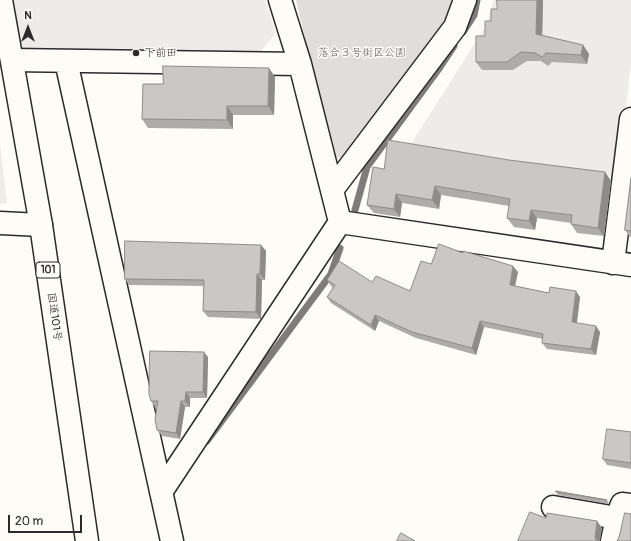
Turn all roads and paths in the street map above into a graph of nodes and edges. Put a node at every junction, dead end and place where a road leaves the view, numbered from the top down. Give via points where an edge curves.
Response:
1 (1, 0) edge
2 (280, 0) edge
3 (465, 0) edge
4 (12, 60) junction
5 (66, 60) junction
6 (300, 64) junction
7 (631, 119) edge
8 (332, 190) junction
9 (340, 222) junction
10 (0, 223) edge
11 (41, 225) junction
12 (622, 264) edge
13 (161, 492) junction
14 (553, 507) dead end
15 (624, 512) edge
16 (87, 541) edge
17 (172, 541) edge
18 (612, 541) edge

1 - 4 main road, 国道101号 / 101
2 - 6 main road
3 - 8 main road via 456,26
4 - 5 main road
4 - 11 main road, 国道101号 / 101
5 - 6 main road
5 - 13 main road
6 - 8 main road
7 - 12 main road
8 - 9 main road
9 - 12 main road
9 - 13 main road
10 - 11 main road
11 - 16 main road, 国道101号 / 101
13 - 17 main road
14 - 15 main road
15 - 18 main road

